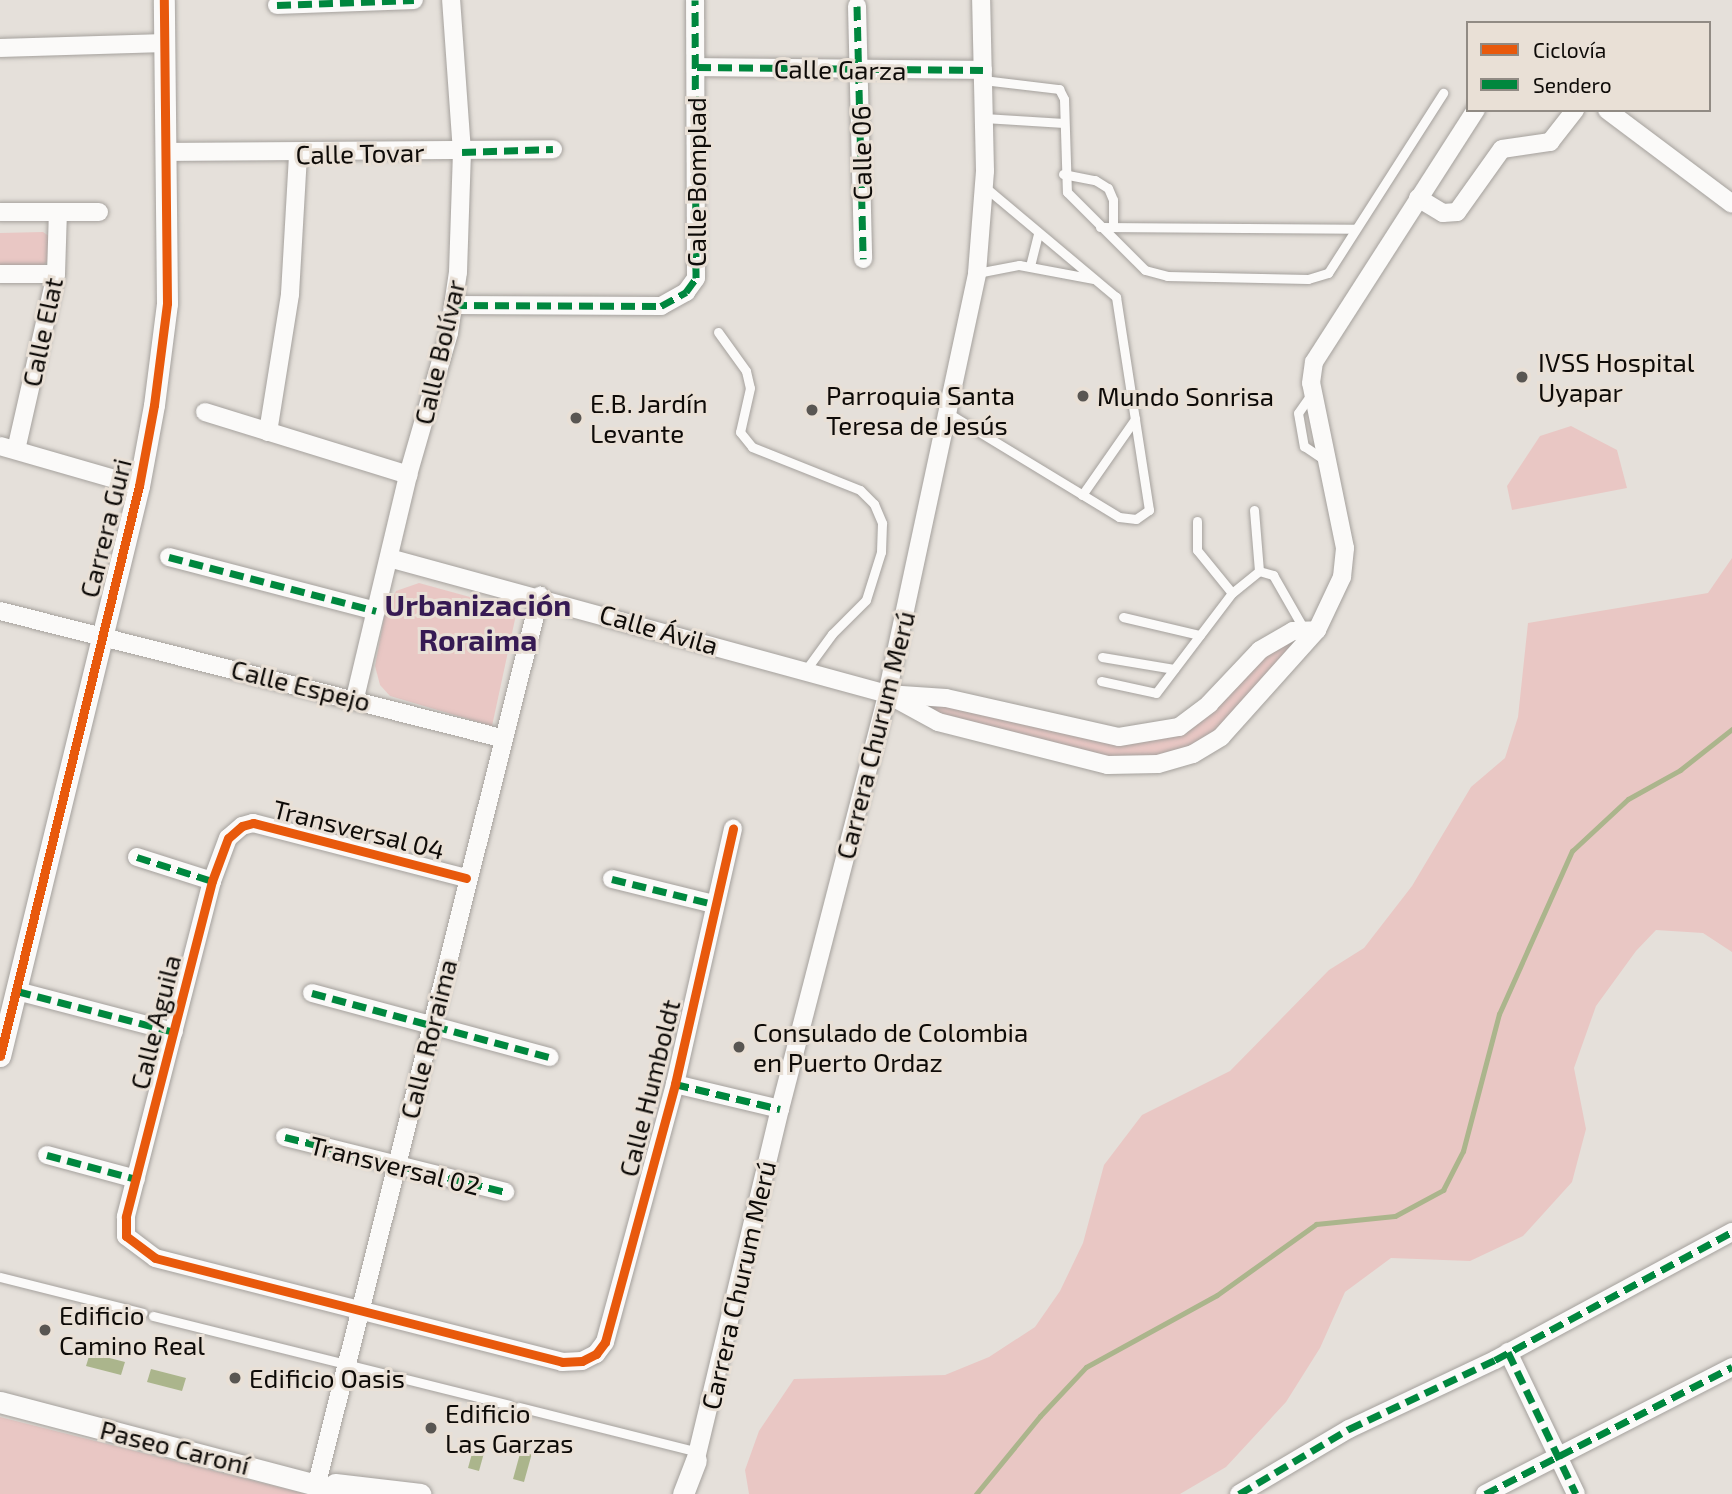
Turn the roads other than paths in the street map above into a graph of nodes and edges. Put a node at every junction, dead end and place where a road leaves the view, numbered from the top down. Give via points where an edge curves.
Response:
1 (164, 0) edge
2 (414, 0) edge
3 (451, 0) edge
4 (695, 0) edge
5 (981, 0) edge
6 (277, 5) dead end
7 (857, 6) dead end
8 (165, 43) junction
9 (0, 48) edge
10 (697, 67) junction
11 (860, 69) junction
12 (983, 75) junction
13 (1443, 93) dead end
14 (1475, 112) edge
15 (1573, 112) edge
16 (1610, 112) edge
17 (984, 118) junction
18 (1064, 123) junction
19 (553, 149) dead end
20 (167, 152) junction
21 (462, 152) junction
22 (298, 155) junction
23 (1063, 174) junction
24 (984, 186) junction
25 (1418, 198) junction
26 (1732, 204) edge
27 (0, 212) edge
28 (58, 212) junction
29 (99, 212) dead end
30 (1100, 226) junction
31 (1113, 227) junction
32 (1355, 229) junction
33 (1038, 233) junction
34 (863, 259) dead end
35 (1030, 266) junction
36 (977, 273) junction
37 (0, 274) edge
38 (56, 274) junction
39 (1099, 280) junction
40 (453, 305) junction
41 (718, 332) dead end
42 (205, 412) dead end
43 (948, 413) junction
44 (1135, 419) junction
45 (268, 432) junction
46 (8, 448) edge
47 (408, 475) junction
48 (139, 486) junction
49 (1082, 495) junction
50 (1254, 510) dead end
51 (1197, 522) dead end
52 (169, 556) dead end
53 (389, 558) junction
54 (1259, 571) junction
55 (1232, 593) junction
56 (540, 596) junction
57 (0, 611) edge
58 (376, 611) junction
59 (1123, 617) dead end
60 (1311, 630) junction
61 (1200, 635) junction
62 (100, 636) junction
63 (1102, 657) dead end
64 (1174, 669) junction
65 (805, 671) junction
66 (1101, 681) dead end
67 (887, 694) junction
68 (355, 698) junction
69 (501, 738) junction
70 (242, 826) joint
71 (733, 829) dead end
72 (137, 858) dead end
73 (466, 878) junction
74 (612, 878) dead end
75 (212, 881) junction
76 (714, 904) junction
77 (17, 991) junction
78 (312, 993) dead end
79 (432, 1025) junction
80 (174, 1032) junction
81 (0, 1056) edge
82 (550, 1057) dead end
83 (675, 1084) junction
84 (780, 1109) junction
85 (285, 1137) dead end
86 (47, 1155) dead end
87 (397, 1165) junction
88 (136, 1179) junction
89 (505, 1192) dead end
90 (1732, 1232) edge
91 (0, 1277) edge
92 (359, 1309) junction
93 (1508, 1352) junction
94 (345, 1364) junction
95 (1732, 1367) edge
96 (0, 1402) edge
97 (509, 1405) dead end
98 (519, 1407) dead end
99 (697, 1456) junction
100 (1556, 1458) junction
101 (317, 1483) junction
102 (350, 1494) edge
103 (420, 1494) edge
104 (685, 1494) edge
105 (1239, 1494) edge
106 (1485, 1494) edge
107 (1576, 1494) edge

1 - 8 street, Carrera Guri
2 - 6 street
3 - 21 street, Calle Bolívar
4 - 10 street, Calle Bomplad
5 - 12 street, Carrera Churum Merú
7 - 11 street, Calle 06
8 - 9 street
8 - 20 street, Carrera Guri
10 - 11 street, Calle Garza
10 - 40 street, Calle Bomplad via 696,278 686,292 661,306
11 - 12 street, Calle Garza
11 - 34 street, Calle 06
12 - 17 street, Carrera Churum Merú
12 - 18 lane via 1059,89
13 - 32 lane
14 - 25 street
15 - 25 street via 1550,142 1502,149 1457,212 1443,213
16 - 26 street
17 - 18 lane
17 - 24 street, Carrera Churum Merú
18 - 23 lane
19 - 21 street, Calle Tovar
20 - 22 street, Calle Tovar
20 - 48 street, Carrera Guri via 167,303
21 - 22 street, Calle Tovar
21 - 40 street, Calle Bolívar via 463,200
22 - 45 street via 290,294
23 - 30 lane via 1067,192
23 - 31 lane via 1095,180 1108,188
24 - 33 lane
24 - 36 street, Carrera Churum Merú
25 - 60 street via 1314,362 1313,391 1345,562 1337,591
27 - 28 street
28 - 29 street
28 - 38 street, Calle Elat
30 - 31 lane
30 - 32 lane via 1154,275 1308,279 1328,273
31 - 32 lane
33 - 35 lane
33 - 39 lane
35 - 36 lane
35 - 39 lane
36 - 43 street, Carrera Churum Merú
37 - 38 street
38 - 46 street, Calle Elat
39 - 44 lane via 1116,297
40 - 47 street, Calle Bolívar
41 - 65 lane via 746,370 750,388 740,432 751,447 860,490 874,504 882,523 881,552 866,600 832,634
42 - 45 street
43 - 49 lane
43 - 67 street, Carrera Churum Merú
44 - 49 lane
44 - 49 lane via 1149,510 1136,519 1119,517
45 - 47 street
46 - 48 street
47 - 53 street, Calle Bolívar
48 - 62 street, Carrera Guri
50 - 54 lane
51 - 55 lane via 1197,550
52 - 58 street
53 - 56 street, Calle Ávila
53 - 58 street, Calle Bolívar
54 - 55 lane
54 - 60 lane via 1273,575
55 - 61 lane
56 - 65 street, Calle Ávila
56 - 69 street, Calle Roraima
57 - 62 street, Calle Espejo
58 - 68 street, Calle Bolívar
59 - 61 lane
60 - 67 street via 1279,637 1260,650 1209,704 1179,727 1139,737 1100,735 946,698
60 - 67 street via 1222,737 1193,754 1158,765 1108,765 1058,754 938,722
61 - 64 lane
62 - 68 street, Calle Espejo
62 - 77 street, Carrera Guri
63 - 64 lane
64 - 66 lane via 1154,694
65 - 67 street, Calle Ávila
67 - 84 street, Carrera Churum Merú
68 - 69 street, Calle Espejo
69 - 73 street, Calle Roraima
70 - 73 street, Transversal 04 via 253,823
70 - 75 street, Calle Aguila via 220,851
71 - 76 street, Calle Humboldt
72 - 75 street
73 - 79 street, Calle Roraima
74 - 76 street
75 - 80 street, Calle Aguila
76 - 83 street, Calle Humboldt
77 - 80 street
77 - 81 street, Carrera Guri
78 - 79 street
79 - 82 street
79 - 87 street, Calle Roraima
80 - 88 street, Calle Aguila
83 - 84 street
83 - 92 street, Calle Humboldt via 605,1342 596,1354 562,1362
84 - 99 street, Carrera Churum Merú
85 - 87 street, Transversal 02
86 - 88 street
87 - 89 street, Transversal 02
87 - 92 street, Calle Roraima
88 - 92 street, Calle Aguila via 126,1236 155,1258
90 - 93 street
91 - 94 lane
92 - 94 street, Calle Roraima
93 - 100 street
93 - 105 street via 1349,1429
94 - 97 lane
94 - 101 street, Calle Roraima
95 - 100 street
96 - 101 street, Paseo Caroní
98 - 99 lane
99 - 104 street
100 - 106 street
100 - 107 street
101 - 102 street, Paseo Caroní
101 - 103 street

